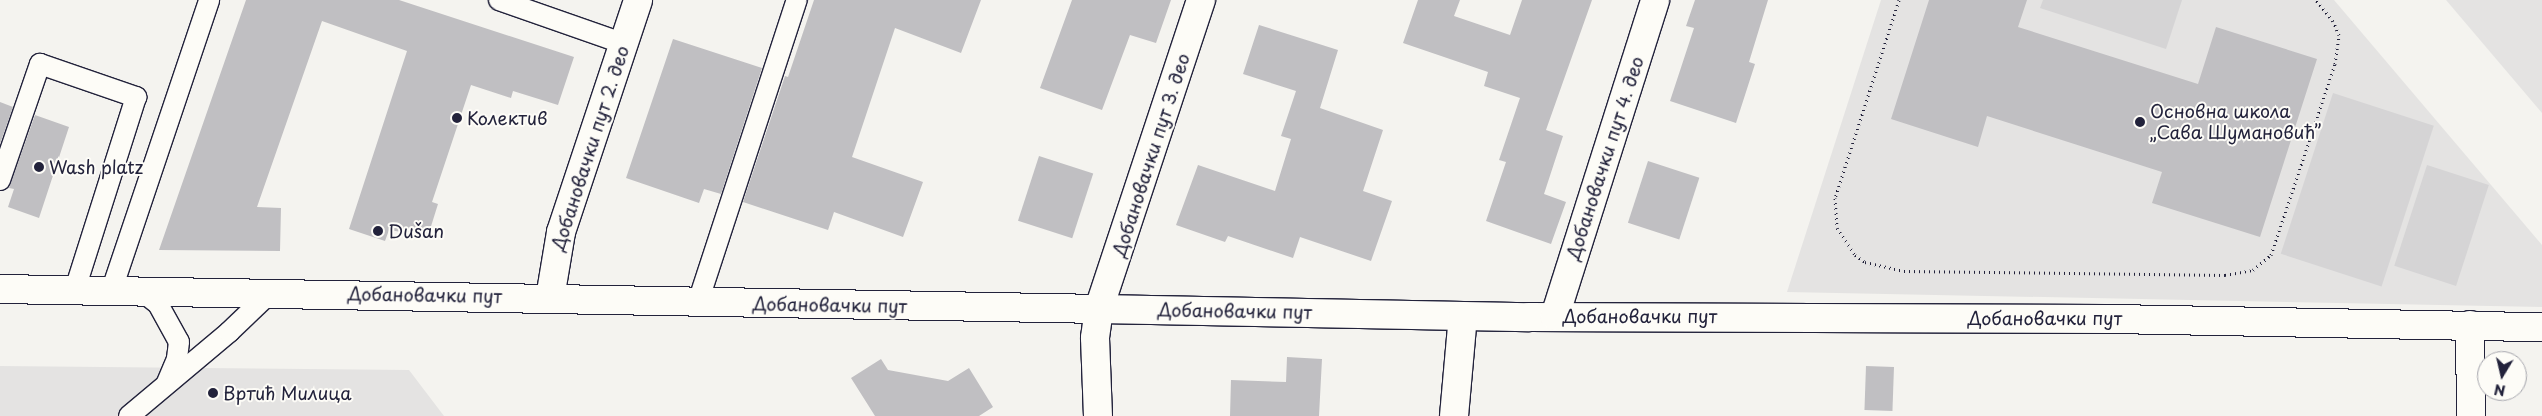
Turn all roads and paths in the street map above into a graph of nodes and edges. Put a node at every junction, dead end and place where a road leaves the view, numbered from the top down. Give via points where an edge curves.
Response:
1 (209, 0) edge
2 (499, 0) edge
3 (638, 0) edge
4 (797, 0) edge
5 (1202, 0) edge
6 (1656, 0) edge
7 (1900, 0) edge
8 (2316, 0) edge
9 (622, 43) junction
10 (0, 180) edge
11 (0, 289) edge
12 (75, 289) junction
13 (125, 289) junction
14 (271, 292) junction
15 (550, 298) junction
16 (698, 302) junction
17 (1099, 309) junction
18 (1463, 316) junction
19 (1555, 316) junction
20 (2470, 326) junction
21 (2542, 328) edge
22 (165, 387) junction
23 (128, 416) edge
24 (1098, 416) edge
25 (1454, 416) edge
26 (2471, 416) edge

1 - 13 lane
2 - 9 lane
3 - 9 street, Добановачки пут 2. део
4 - 16 lane
5 - 17 street, Добановачки пут 3. део
6 - 19 street, Добановачки пут 4. део
7 - 8 path via 1835,198 1837,228 1855,255 1865,262 1904,271 2225,275 2253,270 2271,255 2332,73 2339,36 2333,21
9 - 15 street, Добановачки пут 2. део via 561,232
10 - 12 lane via 40,64 136,97
11 - 12 street, Добановачки пут
12 - 13 street, Добановачки пут
13 - 14 street, Добановачки пут
13 - 22 lane via 158,304 179,342 177,359
14 - 15 street, Добановачки пут
14 - 22 lane
15 - 16 street, Добановачки пут
16 - 17 street, Добановачки пут
17 - 18 street, Добановачки пут
17 - 24 street, Добановачки пут 3. део via 1095,338
18 - 19 street, Добановачки пут
18 - 25 street
19 - 20 street, Добановачки пут via 2113,318
20 - 21 street, Добановачки пут
20 - 26 street
22 - 23 lane

